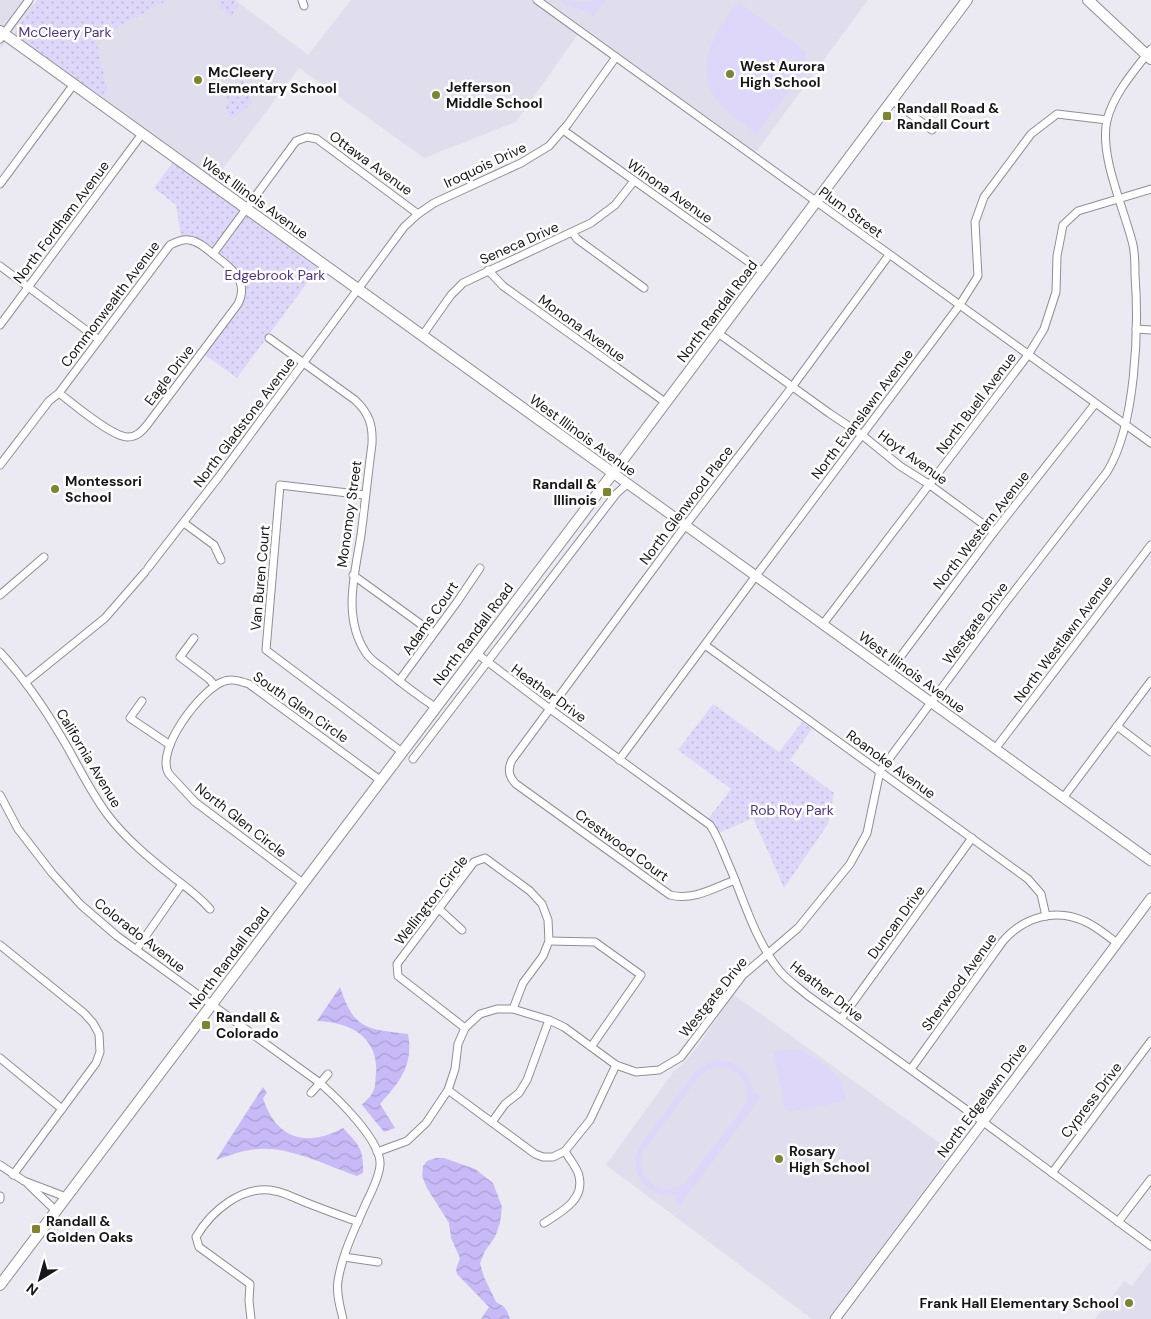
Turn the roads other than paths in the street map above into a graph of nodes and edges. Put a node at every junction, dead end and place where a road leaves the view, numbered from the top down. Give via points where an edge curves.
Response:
1 (29, 0) edge
2 (537, 0) edge
3 (967, 0) edge
4 (1088, 0) edge
5 (1, 35) edge
6 (1149, 54) edge
7 (616, 57) junction
8 (74, 84) junction
9 (892, 100) junction
10 (1107, 120) junction
11 (563, 130) junction
12 (932, 130) dead end
13 (142, 134) junction
14 (634, 181) junction
15 (0, 184) edge
16 (1151, 189) edge
17 (1119, 199) junction
18 (816, 202) junction
19 (246, 209) junction
20 (418, 214) junction
21 (573, 232) junction
22 (213, 254) junction
23 (889, 255) junction
24 (0, 266) edge
25 (488, 270) junction
26 (763, 272) junction
27 (28, 287) junction
28 (644, 288) dead end
29 (358, 290) junction
30 (959, 306) junction
31 (0, 325) edge
32 (1136, 329) junction
33 (1151, 330) edge
34 (718, 333) junction
35 (422, 336) junction
36 (269, 338) dead end
37 (98, 339) junction
38 (1028, 355) junction
39 (303, 364) junction
40 (792, 387) junction
41 (59, 392) junction
42 (665, 402) junction
43 (1095, 404) junction
44 (1125, 424) junction
45 (862, 435) junction
46 (1151, 443) edge
47 (0, 465) edge
48 (613, 473) junction
49 (627, 484) junction
50 (930, 485) junction
51 (366, 495) junction
52 (184, 523) junction
53 (685, 526) junction
54 (994, 532) junction
55 (1151, 544) edge
56 (44, 556) dead end
57 (222, 560) dead end
58 (480, 568) dead end
59 (353, 575) junction
60 (755, 576) junction
61 (0, 595) edge
62 (823, 624) junction
63 (433, 633) junction
64 (194, 638) dead end
65 (705, 645) junction
66 (0, 652) edge
67 (476, 653) junction
68 (486, 662) junction
69 (888, 672) junction
70 (1151, 681) edge
71 (26, 682) junction
72 (399, 682) junction
73 (214, 686) junction
74 (142, 701) dead end
75 (931, 702) junction
76 (435, 707) junction
77 (550, 709) junction
78 (1117, 726) junction
79 (170, 745) junction
80 (995, 749) junction
81 (402, 752) junction
82 (1151, 752) edge
83 (413, 759) dead end
84 (619, 760) junction
85 (880, 771) junction
86 (509, 772) joint
87 (380, 780) junction
88 (0, 795) edge
89 (1063, 798) junction
90 (972, 838) junction
91 (1151, 861) edge
92 (735, 880) junction
93 (303, 883) junction
94 (182, 884) junction
95 (1151, 898) edge
96 (210, 909) dead end
97 (439, 909) junction
98 (1046, 916) junction
99 (462, 930) dead end
100 (549, 941) junction
101 (1117, 943) junction
102 (0, 944) edge
103 (136, 950) junction
104 (768, 953) junction
105 (211, 1005) junction
106 (513, 1009) junction
107 (841, 1019) junction
108 (549, 1020) junction
109 (466, 1028) junction
110 (1151, 1041) edge
111 (591, 1047) junction
112 (0, 1058) edge
113 (616, 1065) junction
114 (911, 1070) junction
115 (328, 1074) dead end
116 (320, 1083) junction
117 (448, 1090) junction
118 (310, 1093) dead end
119 (62, 1109) junction
120 (982, 1121) junction
121 (492, 1122) junction
122 (565, 1151) junction
123 (377, 1152) junction
124 (0, 1165) edge
125 (1052, 1173) junction
126 (14, 1175) junction
127 (1151, 1179) edge
128 (24, 1181) junction
129 (66, 1197) junction
130 (56, 1211) junction
131 (358, 1222) junction
132 (1118, 1222) junction
133 (544, 1223) dead end
134 (1151, 1246) edge
135 (344, 1257) junction
136 (378, 1262) dead end
137 (0, 1285) edge
138 (251, 1319) edge
139 (343, 1319) edge
140 (835, 1319) edge

1 - 5 street
2 - 7 street, Plum Street
3 - 9 main road, North Randall Road
4 - 6 main road
5 - 8 main road, West Illinois Avenue
6 - 10 street, Westgate Drive via 1113,104
7 - 11 street, Iroquois Drive
7 - 18 street, Plum Street
8 - 13 main road, West Illinois Avenue
8 - 15 street
9 - 12 street
9 - 18 main road, North Randall Road
10 - 17 street, Westgate Drive via 1105,146
10 - 30 street, North Evanslawn Avenue via 1057,114 1031,134 984,197 975,222 978,276
11 - 14 street, Winona Avenue
11 - 20 street, Iroquois Drive via 532,158 446,197
13 - 19 main road, West Illinois Avenue
13 - 27 street, North Fordham Avenue
14 - 21 street, Seneca Drive via 609,211
14 - 26 street, Winona Avenue
16 - 17 street, North Buell Avenue
17 - 32 street, Westgate Drive via 1133,247
17 - 38 street, North Buell Avenue via 1078,211 1063,225 1057,256 1056,292 1044,328
18 - 23 street, Plum Street
18 - 26 main road, North Randall Road
19 - 20 street, Ottawa Avenue via 296,141 307,137 317,139
19 - 22 street
19 - 29 main road, West Illinois Avenue
20 - 29 street, Iroquois Drive via 396,237
21 - 25 street, Seneca Drive
21 - 28 street via 577,240
22 - 37 street, Commonwealth Avenue via 192,241 180,240 170,245
22 - 41 street, Eagle Drive via 237,274 242,285 240,300 138,435 115,434
23 - 30 street, Plum Street
23 - 40 street, North Glenwood Place
24 - 27 street
25 - 35 street, Seneca Drive via 458,287
25 - 42 street, Monona Avenue via 503,286
26 - 34 main road, North Randall Road
27 - 31 street, North Fordham Avenue
27 - 37 street
29 - 35 main road, West Illinois Avenue
29 - 39 street, North Gladstone Avenue
30 - 38 street, Plum Street
30 - 45 street, North Evanslawn Avenue
32 - 33 street
32 - 44 street, Westgate Drive via 1133,384
34 - 40 street, Hoyt Avenue
34 - 42 main road, North Randall Road
35 - 48 main road, West Illinois Avenue
36 - 39 street, Monomoy Street
37 - 41 street, Commonwealth Avenue
38 - 43 street, Plum Street
38 - 50 street, North Buell Avenue
39 - 51 street, Monomoy Street via 355,400 369,417 372,444
39 - 52 street, North Gladstone Avenue
40 - 45 street, Hoyt Avenue
40 - 53 street, North Glenwood Place
41 - 47 street, Commonwealth Avenue
42 - 48 main road, North Randall Road
43 - 44 street, Plum Street
43 - 54 street, North Western Avenue
44 - 46 street, Plum Street
44 - 75 street, Westgate Drive via 1107,472
45 - 50 street, Hoyt Avenue
45 - 60 street, North Evanslawn Avenue
48 - 49 street, West Illinois Avenue
48 - 67 main road, North Randall Road
49 - 53 street, West Illinois Avenue
49 - 68 street, North Randall Road
50 - 54 street, Hoyt Avenue
50 - 62 street, North Buell Avenue
51 - 59 street, Monomoy Street
51 - 81 street, Van Buren Court via 280,484 266,650
52 - 57 street via 214,544
52 - 71 street, North Gladstone Avenue via 100,624
53 - 60 street, West Illinois Avenue
53 - 77 street, North Glenwood Place
54 - 69 street, North Western Avenue
55 - 80 street, North Westlawn Avenue
56 - 61 street
58 - 63 street, Adams Court
59 - 63 street
59 - 72 street, Monomoy Street via 352,612 358,641 367,656
60 - 62 street, West Illinois Avenue
60 - 65 street, North Evanslawn Avenue
62 - 69 street, West Illinois Avenue
63 - 72 street, Adams Court
64 - 73 street via 180,658
65 - 84 street, North Evanslawn Avenue
65 - 85 street, Roanoke Avenue
66 - 71 street, California Avenue
67 - 68 street, Heather Drive
67 - 76 main road, North Randall Road
68 - 77 street, Heather Drive
68 - 83 street, North Randall Road
69 - 75 street, West Illinois Avenue
70 - 78 street
71 - 94 street, California Avenue via 107,814 144,854
72 - 76 street, Monomoy Street
73 - 79 street via 200,699
73 - 87 street, South Glen Circle via 230,680 249,684
74 - 79 street via 130,718
75 - 80 street, West Illinois Avenue
75 - 85 street, Westgate Drive
76 - 81 main road, North Randall Road
77 - 84 street, Heather Drive
77 - 86 street, North Glenwood Place via 512,760
78 - 82 street
78 - 89 street
79 - 93 street, North Glen Circle via 166,769 178,785 195,802
80 - 89 street, West Illinois Avenue
81 - 87 main road, North Randall Road
84 - 92 street, Heather Drive via 710,825
85 - 90 street, Roanoke Avenue
85 - 104 street, Westgate Drive via 867,833 850,864 798,928
86 - 92 street, Crestwood Court via 516,784 670,895 689,897
87 - 93 main road, North Randall Road
88 - 103 street, Colorado Avenue via 18,829 52,873 81,905
89 - 91 street, West Illinois Avenue
90 - 98 street, Roanoke Avenue via 1034,885
90 - 107 street, Duncan Drive
92 - 104 street, Heather Drive
93 - 105 main road, North Randall Road
94 - 96 street, California Avenue via 201,897
94 - 103 street
95 - 101 street, North Edgelawn Drive
97 - 99 street
97 - 100 street, Wellington Circle via 474,862 484,858 530,891 542,904 548,920
97 - 109 street, Wellington Circle via 397,964 398,976
98 - 101 street, Sherwood Avenue via 1076,918
98 - 114 street, Sherwood Avenue via 1023,924 1009,934
100 - 106 street via 543,956 523,983
100 - 111 street via 595,942 641,975
101 - 120 street, North Edgelawn Drive
102 - 119 street via 84,1013 100,1034 96,1063
103 - 105 street, Colorado Avenue
104 - 107 street, Heather Drive via 789,980
104 - 113 street, Westgate Drive via 743,975 681,1057 659,1070 636,1072
105 - 116 street, Colorado Avenue
105 - 129 main road, North Randall Road
106 - 108 street, Westgate Drive
106 - 109 street, Westgate Drive via 480,1014
107 - 114 street, Heather Drive
108 - 111 street, Westgate Drive
108 - 121 street via 527,1080
109 - 117 street, Westgate Drive via 458,1044
110 - 125 street, Cypress Drive
111 - 113 street, Westgate Drive
112 - 119 street
113 - 122 street via 590,1120
114 - 120 street, Heather Drive
115 - 116 street
116 - 118 street
116 - 123 street, Colorado Avenue via 367,1132
117 - 121 street
117 - 123 street, Westgate Drive via 426,1123 407,1141
119 - 126 street
120 - 125 street, Heather Drive
120 - 140 street, North Edgelawn Drive
121 - 122 street via 534,1154 553,1157
122 - 133 street via 579,1175 578,1195 569,1206
123 - 131 street, Colorado Avenue via 380,1165
124 - 126 street
125 - 132 street, Heather Drive
126 - 128 street
127 - 132 street
128 - 129 street
128 - 130 street
129 - 130 main road, North Randall Road
130 - 137 main road, North Randall Road
131 - 135 street, Colorado Avenue
131 - 138 street via 274,1190 240,1196 220,1208 196,1237 199,1247 250,1284
132 - 134 street, Heather Drive
135 - 136 street
135 - 139 street, Colorado Avenue via 338,1282

